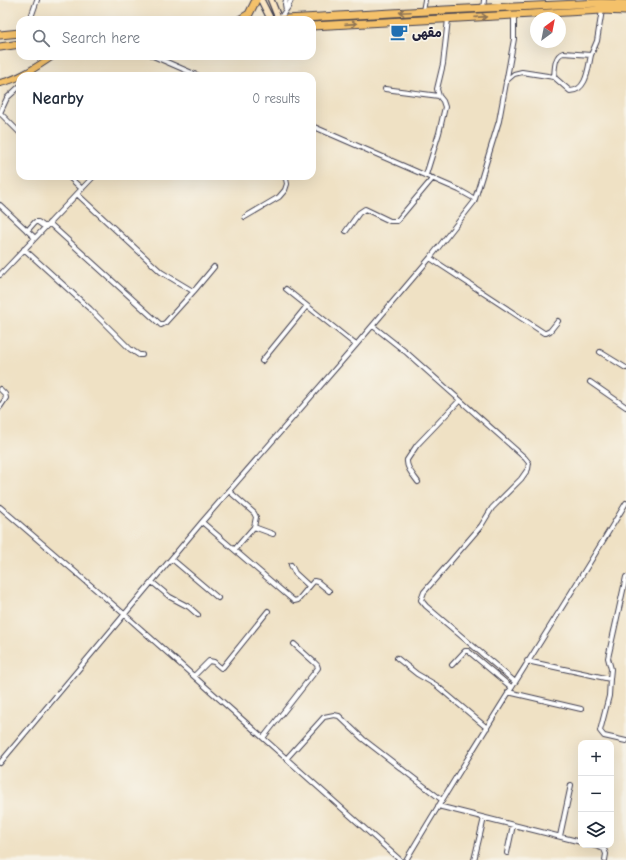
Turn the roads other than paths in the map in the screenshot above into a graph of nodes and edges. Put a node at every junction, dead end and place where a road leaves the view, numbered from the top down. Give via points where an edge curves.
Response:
1 (37, 0) edge
2 (256, 0) edge
3 (262, 0) edge
4 (271, 0) edge
5 (286, 0) edge
6 (291, 0) edge
7 (425, 0) edge
8 (484, 0) edge
9 (626, 4) edge
10 (483, 9) junction
11 (286, 10) junction
12 (602, 10) junction
13 (626, 11) edge
14 (423, 12) junction
15 (514, 14) junction
16 (31, 16) edge
17 (246, 16) edge
18 (268, 16) edge
19 (277, 16) edge
20 (282, 16) edge
21 (316, 18) edge
22 (448, 19) junction
23 (316, 26) edge
24 (16, 33) edge
25 (0, 35) edge
26 (16, 45) edge
27 (0, 48) edge
28 (591, 55) junction
29 (48, 60) edge
30 (163, 60) edge
31 (189, 71) edge
32 (33, 72) edge
33 (554, 77) junction
34 (16, 78) edge
35 (506, 82) junction
36 (0, 83) edge
37 (385, 89) dead end
38 (16, 90) edge
39 (439, 96) junction
40 (0, 113) edge
41 (316, 128) edge
42 (16, 129) edge
43 (426, 175) junction
44 (433, 178) junction
45 (72, 180) edge
46 (90, 180) edge
47 (286, 180) edge
48 (82, 189) junction
49 (77, 194) junction
50 (475, 199) junction
51 (0, 205) edge
52 (245, 217) dead end
53 (49, 223) junction
54 (45, 227) junction
55 (27, 231) junction
56 (346, 231) dead end
57 (35, 238) junction
58 (24, 249) junction
59 (430, 258) junction
60 (214, 267) dead end
61 (0, 275) edge
62 (286, 290) dead end
63 (194, 291) junction
64 (306, 307) junction
65 (558, 321) dead end
66 (373, 326) junction
67 (356, 345) junction
68 (600, 352) dead end
69 (142, 355) dead end
70 (262, 361) dead end
71 (626, 368) edge
72 (590, 382) dead end
73 (0, 389) edge
74 (460, 400) junction
75 (0, 407) edge
76 (626, 407) edge
77 (418, 482) dead end
78 (229, 491) junction
79 (626, 504) edge
80 (0, 507) edge
81 (202, 522) junction
82 (254, 527) junction
83 (273, 534) dead end
84 (235, 550) junction
85 (172, 559) junction
86 (291, 565) dead end
87 (626, 577) edge
88 (152, 582) junction
89 (309, 586) junction
90 (329, 591) dead end
91 (218, 598) dead end
92 (268, 611) dead end
93 (124, 614) junction
94 (198, 614) dead end
95 (294, 644) dead end
96 (397, 658) dead end
97 (527, 661) junction
98 (452, 665) dead end
99 (194, 676) junction
100 (610, 679) junction
101 (514, 682) junction
102 (512, 688) junction
103 (508, 692) junction
104 (581, 709) dead end
105 (487, 728) junction
106 (263, 738) junction
107 (626, 741) edge
108 (286, 759) junction
109 (0, 763) edge
110 (571, 785) dead end
111 (442, 800) junction
112 (438, 806) junction
113 (484, 818) junction
114 (513, 825) junction
115 (560, 836) junction
116 (578, 841) edge
117 (601, 848) edge
118 (507, 853) dead end
119 (400, 860) edge
120 (406, 860) edge
121 (474, 860) edge
122 (605, 860) edge

1 - 16 street
2 - 17 highway
3 - 18 main road
4 - 19 main road
5 - 11 street
6 - 11 street
7 - 14 street
8 - 10 street
9 - 10 highway
10 - 14 highway
11 - 20 street
12 - 13 highway
12 - 15 highway
12 - 28 street via 597,41
14 -> 21 highway
22 -> 15 highway
15 - 35 street via 514,39
23 -> 22 highway
22 - 39 street via 443,64 437,89
24 - 25 highway
26 - 27 highway
28 - 33 street via 559,54 556,58
28 - 33 street via 584,83 576,91 570,91
29 - 32 main road
30 - 31 street
33 - 35 street via 522,72 514,74
34 - 36 main road
35 - 50 street via 499,121
37 - 39 street
38 - 40 street via 7,98
39 - 43 street via 445,107
40 - 42 street
41 - 43 street
43 - 44 street
44 - 50 street
44 - 56 street via 397,221 390,221 365,209
45 - 48 street
46 - 48 street
47 - 52 street via 285,190 280,197
48 - 49 street
49 - 53 street
49 - 63 street via 161,272
50 - 59 street
51 - 55 street
53 - 54 street
53 - 63 street via 161,325
54 - 55 street via 36,222
54 - 57 street
55 - 57 street
57 - 58 street
58 - 61 street
58 - 69 street via 130,348 138,355
59 - 65 street via 544,333 550,331
59 - 66 street
60 - 63 street
62 - 64 street
64 - 67 street
64 - 70 street
66 - 67 street
66 - 74 street
67 - 78 street
68 - 71 street
72 - 76 street
73 - 75 street via 6,398
74 - 77 street via 417,445 407,460
74 - 101 street via 530,465 424,592 422,600
78 - 81 street
78 - 82 street via 254,512
79 - 97 street
80 - 93 street
81 - 84 street
81 - 85 street
82 - 83 street
82 - 84 street
84 - 89 street via 294,601 298,600
85 - 88 street
85 - 91 street
86 - 89 street via 295,573
87 - 100 street via 608,658
88 - 93 street
88 - 94 street via 170,597
89 - 90 street via 318,582
92 - 99 street via 224,667 209,662
93 - 99 street
93 - 109 street
95 - 106 street via 318,668
96 - 105 street via 436,685
97 - 100 street
97 - 101 street
98 - 102 street via 468,651
99 - 106 street
100 - 107 street via 609,696 600,731 604,736
101 - 102 street
102 - 103 street
103 - 104 street
103 - 105 street
105 - 111 street
106 - 108 street
108 - 111 street via 324,717 339,716 363,739
108 - 119 street
110 - 115 street
111 - 112 street
112 - 113 street
112 - 120 street
113 - 114 street
113 - 121 street
114 - 115 street
114 - 118 street
115 - 116 street
117 - 122 street via 606,854

